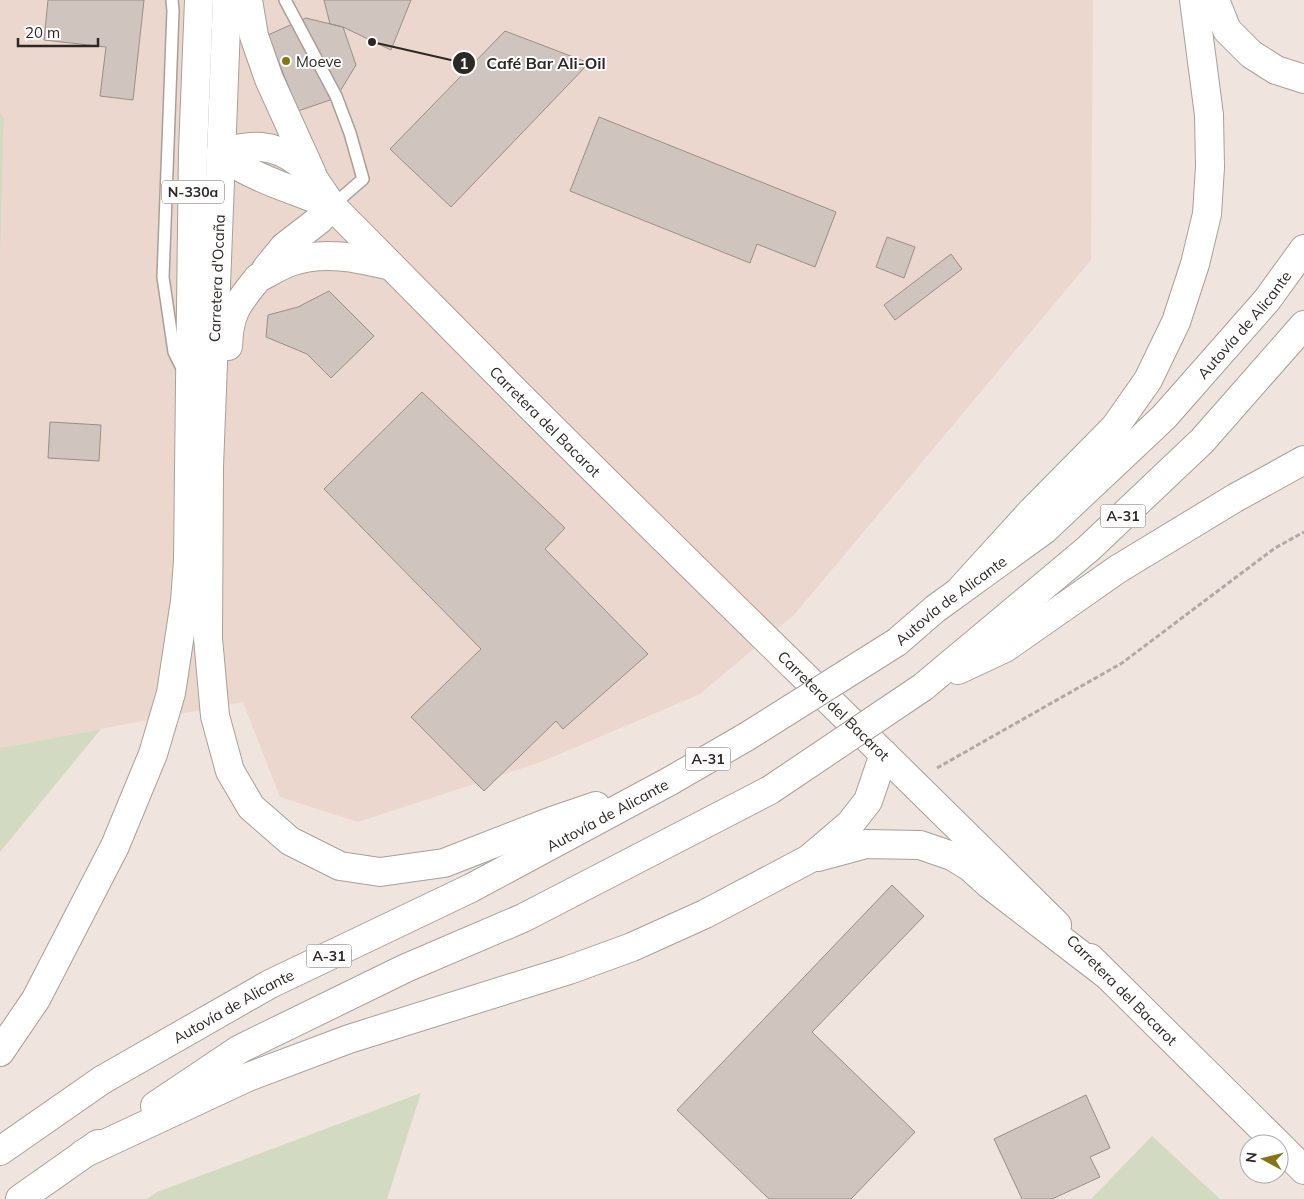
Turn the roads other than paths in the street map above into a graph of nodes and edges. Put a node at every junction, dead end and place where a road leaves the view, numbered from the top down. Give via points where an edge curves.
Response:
1 (172, 0) edge
2 (199, 0) edge
3 (214, 0) edge
4 (227, 0) edge
5 (248, 0) edge
6 (285, 0) edge
7 (1194, 0) edge
8 (1215, 0) edge
9 (1304, 79) edge
10 (222, 153) junction
11 (312, 174) junction
12 (332, 206) junction
13 (1304, 249) edge
14 (391, 266) junction
15 (258, 278) junction
16 (1304, 325) edge
17 (190, 353) junction
18 (190, 384) junction
19 (1304, 460) edge
20 (209, 467) junction
21 (961, 589) junction
22 (923, 687) junction
23 (884, 754) junction
24 (670, 781) junction
25 (809, 859) junction
26 (1107, 975) junction
27 (0, 1052) edge
28 (1267, 1134) edge
29 (0, 1151) edge
30 (83, 1154) junction
31 (1289, 1156) edge
32 (1304, 1170) edge
33 (20, 1199) edge

1 - 18 lane via 163,277 174,352
2 - 17 main road, Carretera d'Ocaña / N-330a
3 - 10 main road via 208,132
4 - 10 main road, Carretera d'Ocaña / N-330a
5 - 11 main road via 254,36 269,79
6 - 12 lane via 336,96 363,179
7 - 21 main road via 1210,115 1210,167 1207,214 1176,322 1148,380 1115,427
8 - 9 main road via 1227,30 1250,54 1276,70
10 - 11 main road, Carretera del Bacarot via 252,145 266,148 298,162
10 - 12 main road, Carretera del Bacarot via 259,177
10 - 17 main road via 208,170 204,247
10 - 20 main road, Carretera d'Ocaña / N-330a
11 - 12 main road, Carretera del Bacarot
12 - 14 main road, Carretera del Bacarot
12 - 15 main road via 284,247
13 - 21 main road, Autovía de Alicante / A-31 via 1266,300 1164,417 1044,530
14 - 15 main road via 335,255 290,262
14 - 23 main road, Carretera del Bacarot
15 - 20 main road via 239,301 231,317 225,429
16 - 22 main road, A-31 via 1202,441 1088,549
17 - 18 main road, Carretera d'Ocaña / N-330a
18 - 27 main road, Carretera d'Ocaña via 188,561 171,693 153,754 115,846 36,1000
19 - 22 main road via 1118,569 1005,648
20 - 24 main road, Carretera d'Ocaña via 208,638 215,716 230,770 250,807 290,841 340,866 380,872 444,863 552,821
21 - 24 main road, Autovía de Alicante / A-31, bridge via 897,642
22 - 30 main road, A-31, bridge via 770,790 523,918 406,968 240,1049
23 - 25 main road via 868,800 850,824
23 - 26 main road, Carretera del Bacarot
24 - 29 main road, Autovía de Alicante / A-31 via 471,888 270,984 102,1080
25 - 26 main road via 866,844 920,845 952,856
25 - 30 main road via 705,914 632,947 349,1039 258,1073
26 - 28 main road, Carretera del Bacarot
30 - 33 main road, A-31
31 - 32 main road, Carretera del Bacarot

